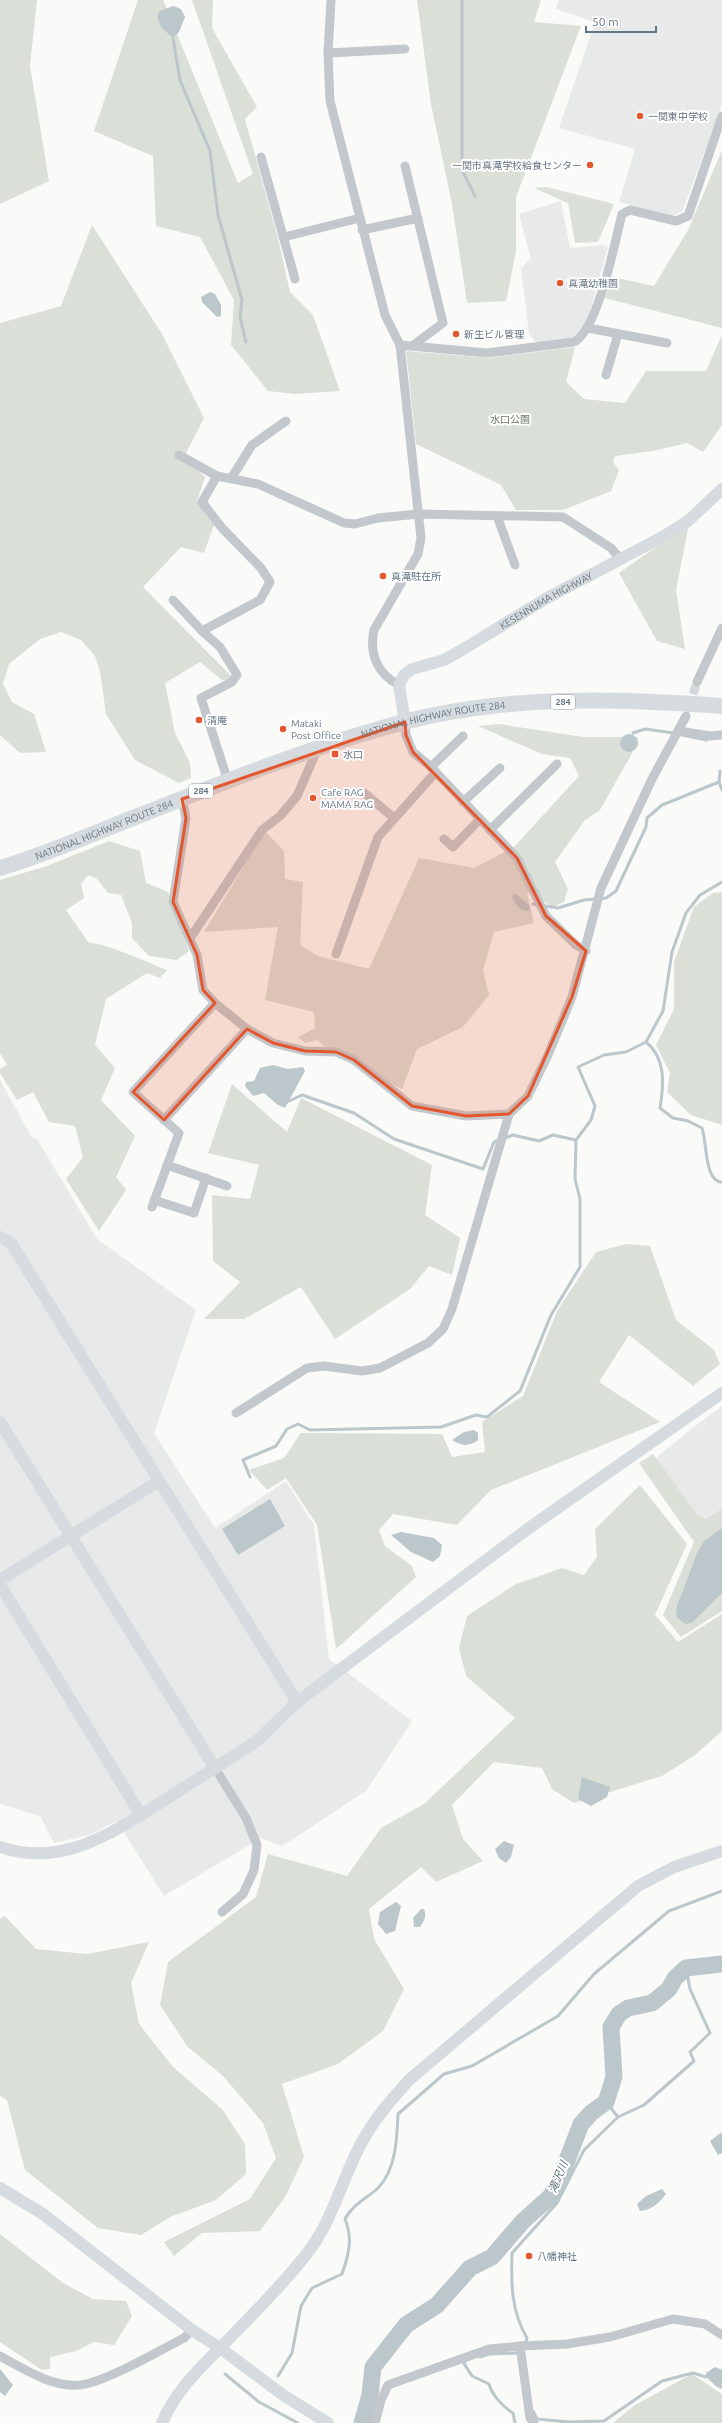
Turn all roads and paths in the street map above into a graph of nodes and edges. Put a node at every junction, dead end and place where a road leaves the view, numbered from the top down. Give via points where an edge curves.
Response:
1 (331, 0) edge
2 (405, 48) dead end
3 (328, 53) junction
4 (722, 116) edge
5 (261, 157) dead end
6 (406, 166) dead end
7 (360, 218) junction
8 (418, 218) junction
9 (362, 230) junction
10 (284, 238) junction
11 (295, 279) dead end
12 (588, 328) junction
13 (618, 334) junction
14 (667, 343) dead end
15 (400, 345) junction
16 (412, 346) junction
17 (606, 375) dead end
18 (286, 422) dead end
19 (179, 455) dead end
20 (216, 476) junction
21 (232, 478) junction
22 (722, 489) edge
23 (418, 514) junction
24 (498, 516) junction
25 (621, 560) junction
26 (515, 565) dead end
27 (173, 600) dead end
28 (722, 628) edge
29 (202, 632) junction
30 (697, 682) tunnel mouth
31 (399, 685) junction
32 (722, 706) edge
33 (686, 716) tunnel mouth
34 (405, 722) junction
35 (679, 731) junction
36 (722, 735) edge
37 (463, 736) dead end
38 (317, 750) junction
39 (557, 764) dead end
40 (500, 768) dead end
41 (433, 770) junction
42 (228, 780) junction
43 (363, 792) dead end
44 (182, 799) junction
45 (463, 802) junction
46 (394, 818) junction
47 (480, 820) junction
48 (490, 830) junction
49 (444, 839) dead end
50 (0, 868) edge
51 (190, 937) junction
52 (586, 951) junction
53 (336, 954) dead end
54 (216, 1003) junction
55 (247, 1029) junction
56 (509, 1114) junction
57 (164, 1120) junction
58 (167, 1165) junction
59 (206, 1178) junction
60 (227, 1186) dead end
61 (0, 1237) edge
62 (722, 1393) edge
63 (236, 1413) dead end
64 (0, 1422) edge
65 (159, 1481) junction
66 (71, 1537) junction
67 (0, 1580) edge
68 (0, 1585) edge
69 (297, 1702) junction
70 (215, 1768) junction
71 (142, 1815) junction
72 (0, 1847) edge
73 (722, 1851) edge
74 (222, 1912) dead end
75 (0, 2188) edge
76 (192, 2330) junction
77 (722, 2335) edge
78 (520, 2346) junction
79 (220, 2348) junction
80 (0, 2356) edge
81 (162, 2423) edge
82 (328, 2423) edge
83 (375, 2423) edge
84 (534, 2423) edge

1 - 3 street
2 - 3 street
3 - 7 street via 330,101
4 - 12 street via 688,216 676,221 630,210 622,214 597,308
5 - 10 street
6 - 8 street
7 - 9 street
7 - 10 street
8 - 9 street
8 - 16 street via 443,323
9 - 15 street via 385,315
10 - 11 street
12 - 13 street
12 - 16 street via 580,339 574,342 506,352 487,353
13 - 14 street
13 - 17 street
15 - 16 street
15 - 23 street
18 - 21 street via 252,445
19 - 20 street
20 - 21 street
20 - 29 street via 202,502 222,528 261,568 270,582 260,600
21 - 23 street via 258,484 344,523 355,524 378,518
22 - 25 street, KESENNUMA HIGHWAY via 688,521
23 - 24 street
23 - 31 street via 421,538 418,554 374,630 371,643 377,665 390,680
24 - 25 street via 564,517 611,548
24 - 26 street
25 - 31 street, KESENNUMA HIGHWAY via 548,598 444,660 412,669 404,675
27 - 29 street
28 - 30 street
29 - 42 street via 220,647 237,675 232,682 201,698
31 - 34 street
32 - 34 highway, NATIONAL HIGHWAY ROUTE 284 / 284 via 663,702 555,702 468,709
33 - 35 street
34 - 38 highway, NATIONAL HIGHWAY ROUTE 284 / 284
34 - 41 street via 406,735 413,752
35 - 36 street
35 - 52 street via 652,779 604,882
37 - 41 street
38 - 42 highway, NATIONAL HIGHWAY ROUTE 284 / 284
38 - 51 street via 297,796 280,816 262,830
39 - 48 street
40 - 45 street
41 - 45 street
41 - 46 street
42 - 44 highway, NATIONAL HIGHWAY ROUTE 284 / 284
43 - 46 street
44 - 50 highway, NATIONAL HIGHWAY ROUTE 284 / 284
44 - 51 street via 186,818 173,902
45 - 47 street
46 - 53 street via 378,837
47 - 48 street
47 - 49 street via 453,847
48 - 52 street via 517,858 546,916 576,945
51 - 54 street via 197,955 203,990
52 - 56 street via 572,997 548,1055 528,1096
54 - 55 street
54 - 57 street via 133,1092
55 - 56 street via 273,1043 305,1051 336,1052 354,1060 412,1106 466,1116
55 - 57 street
56 - 63 street via 452,1309 443,1329 428,1343 380,1368 362,1371 324,1366 307,1368
57 - 58 street via 179,1133
58 - 59 street
58 - 59 street via 153,1204 194,1214
59 - 60 street
61 - 65 street via 11,1243
62 - 69 street via 529,1528
64 - 66 street
65 - 66 street
65 - 69 street
66 - 67 street
66 - 70 street
68 - 71 street
69 - 70 street via 258,1741
70 - 71 street
70 - 74 street via 246,1818 257,1845 254,1870 243,1894
71 - 72 street via 106,1837 78,1847 51,1853 23,1854
73 - 79 street via 674,1867 638,1886 409,2080 379,2113 361,2143 326,2225 306,2255
75 - 76 street via 43,2214
76 - 79 street
76 - 80 street via 184,2338 86,2384 59,2383
77 - 78 street via 706,2324 673,2320 610,2337 567,2344
78 - 83 street via 489,2349 388,2385 380,2400
78 - 84 street via 530,2418
79 - 81 street via 183,2385 168,2408
79 - 82 street via 283,2395

